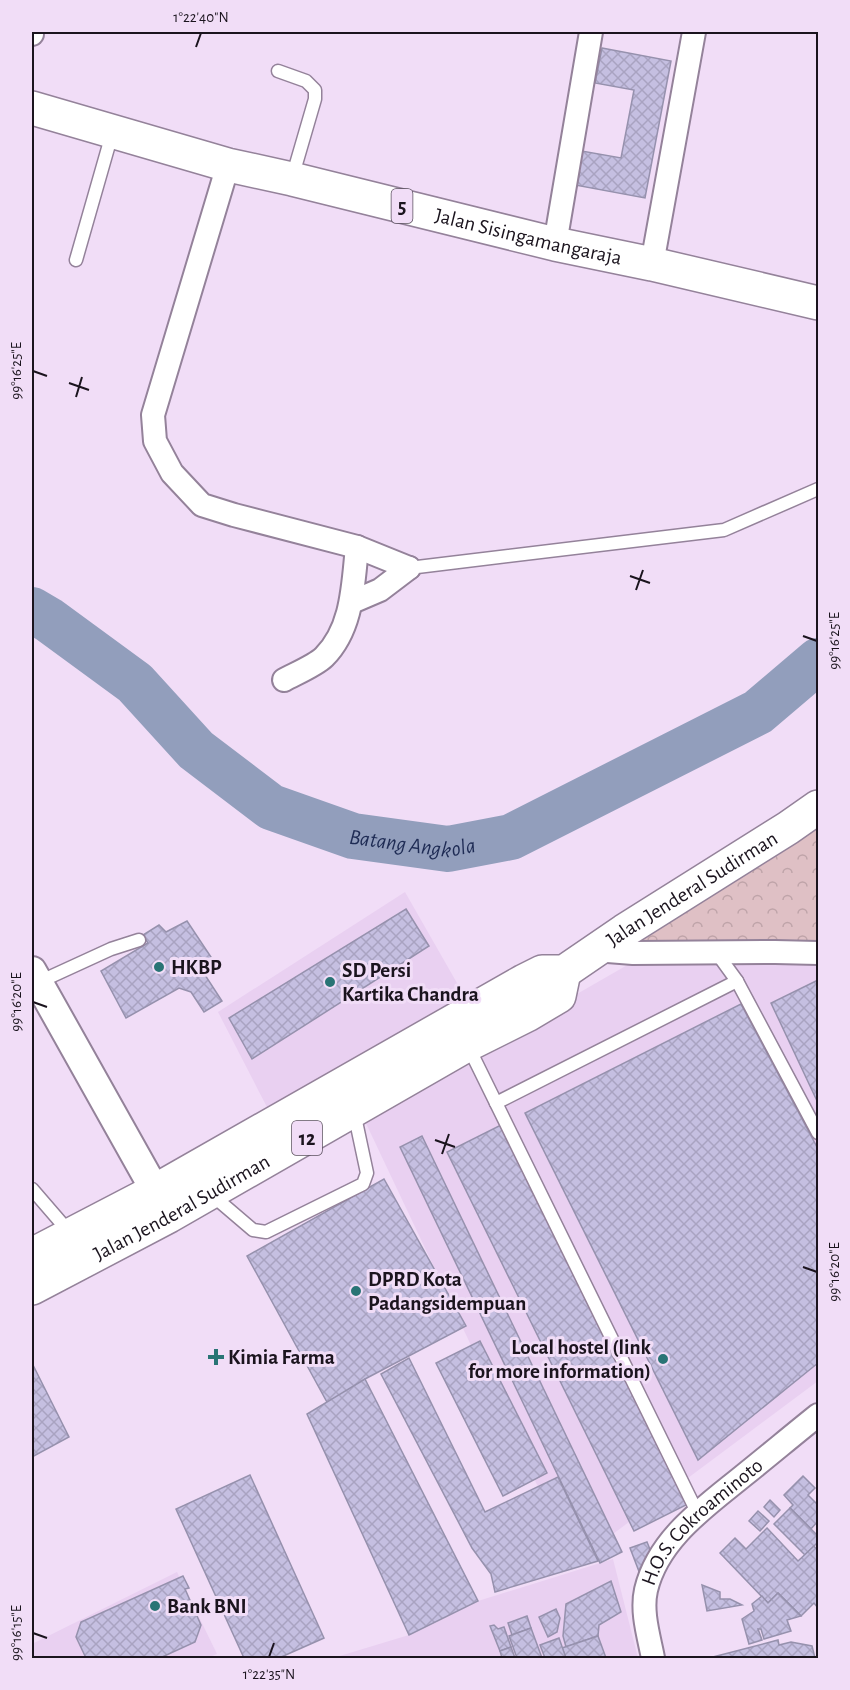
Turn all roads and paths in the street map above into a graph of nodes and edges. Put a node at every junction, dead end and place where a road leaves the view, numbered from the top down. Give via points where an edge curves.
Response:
1 (591, 32) edge
2 (694, 32) edge
3 (278, 71) dead end
4 (32, 108) edge
5 (113, 131) junction
6 (228, 165) junction
7 (292, 179) junction
8 (555, 244) junction
9 (76, 260) dead end
10 (652, 264) junction
11 (776, 294) junction
12 (819, 303) edge
13 (819, 321) edge
14 (819, 489) edge
15 (357, 547) junction
16 (409, 568) junction
17 (352, 602) junction
18 (284, 680) dead end
19 (819, 807) edge
20 (139, 940) dead end
21 (595, 950) junction
22 (717, 952) junction
23 (819, 953) edge
24 (564, 972) junction
25 (35, 977) edge
26 (737, 981) junction
27 (468, 1045) junction
28 (496, 1103) junction
29 (354, 1111) junction
30 (819, 1132) edge
31 (32, 1189) edge
32 (210, 1193) junction
33 (162, 1203) junction
34 (70, 1234) junction
35 (32, 1255) edge
36 (32, 1288) edge
37 (819, 1415) edge
38 (698, 1514) junction
39 (653, 1659) edge

1 - 8 street
2 - 10 street
3 - 7 lane via 306,81 315,90
4 - 5 highway, Jalan Sisingamangaraja / 5
5 - 6 highway, Jalan Sisingamangaraja / 5
5 - 9 lane
6 - 7 highway, Jalan Sisingamangaraja / 5
6 - 15 street via 153,415 155,441 172,473 202,505
7 - 8 highway, Jalan Sisingamangaraja / 5
8 - 10 highway, Jalan Sisingamangaraja / 5
10 - 11 highway, Jalan Sisingamangaraja / 5
11 - 12 highway, Jalan Sisingamangaraja / 5
11 - 13 highway, 5
14 - 16 lane via 724,530
15 - 16 street
15 - 17 street
16 - 17 street via 380,590
17 - 18 street via 340,633 324,658
19 - 21 highway, Jalan Jenderal Sudirman / 12
20 - 25 lane
21 - 22 street
21 - 24 highway, Jalan Jenderal Sudirman / 12
22 - 23 street
22 - 26 lane
24 - 27 highway, Jalan Jenderal Sudirman / 12 via 559,996
24 - 33 highway, Jalan Jenderal Sudirman / 12 via 542,972 524,981
25 - 33 street
26 - 28 lane
26 - 30 lane
27 - 28 lane
27 - 29 highway, Jalan Jenderal Sudirman / 12
28 - 38 lane
29 - 32 highway, Jalan Jenderal Sudirman / 12
29 - 32 lane via 367,1173 363,1184 266,1232 253,1230
31 - 34 lane
32 - 33 highway, Jalan Jenderal Sudirman / 12
33 - 34 highway, Jalan Jenderal Sudirman / 12
33 - 36 highway, Jalan Jenderal Sudirman / 12
34 - 35 highway, Jalan Jenderal Sudirman / 12
37 - 38 street, H.O.S. Cokroaminoto
38 - 39 street, H.O.S. Cokroaminoto via 674,1537 650,1575 644,1606

